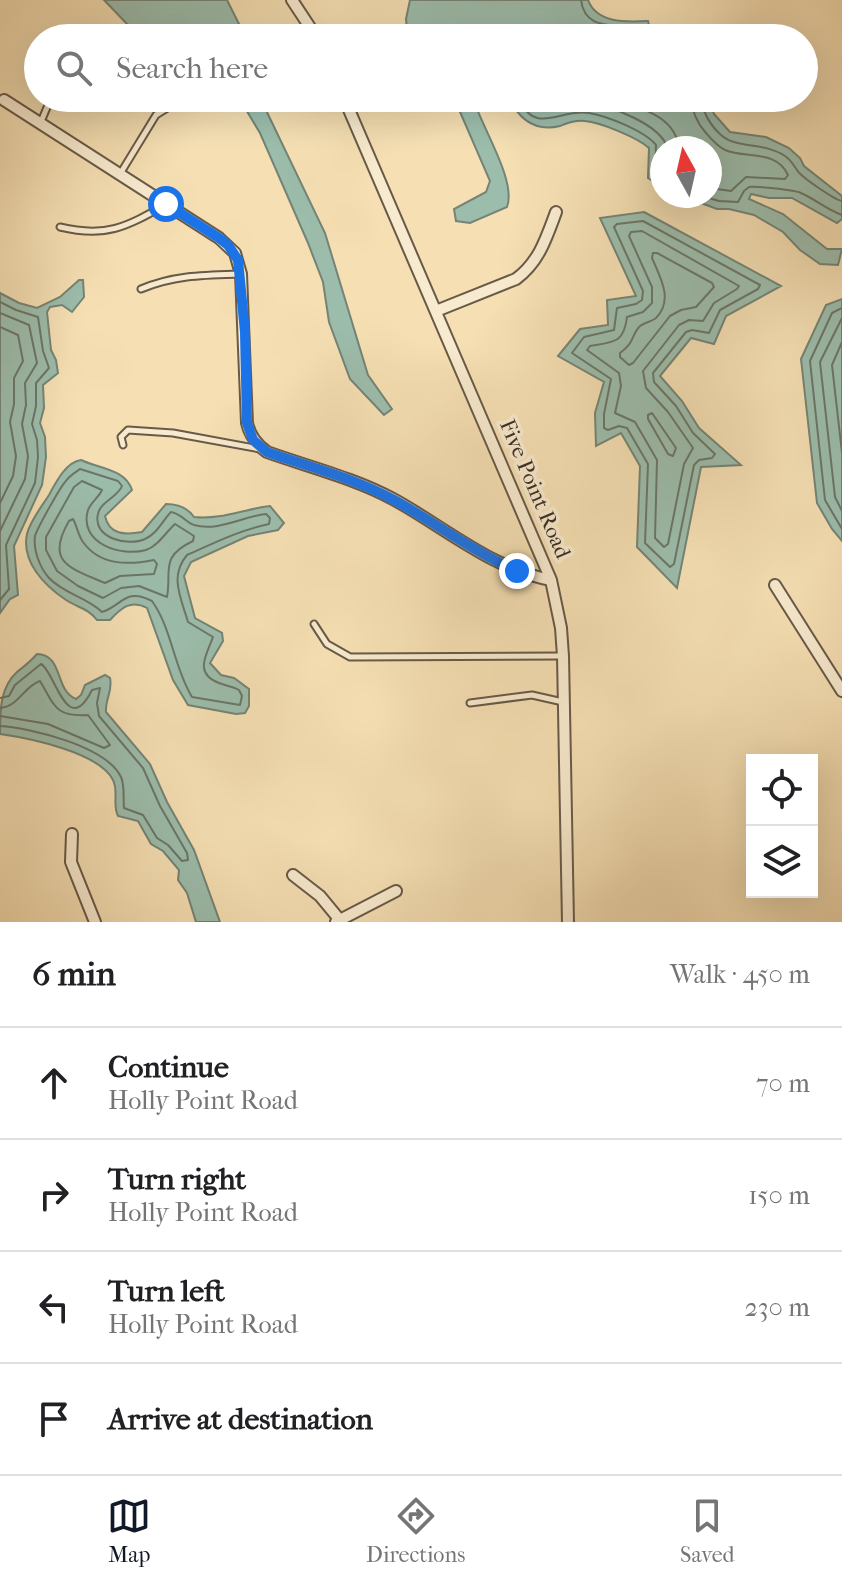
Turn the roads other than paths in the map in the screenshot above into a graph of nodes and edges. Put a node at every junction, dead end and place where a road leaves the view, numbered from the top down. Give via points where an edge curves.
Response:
1 (292, 0) edge
2 (308, 24) edge
3 (4, 100) dead end
4 (45, 112) edge
5 (161, 112) edge
6 (350, 112) edge
7 (40, 125) junction
8 (120, 175) junction
9 (166, 204) junction
10 (556, 212) dead end
11 (60, 227) dead end
12 (241, 274) junction
13 (141, 289) dead end
14 (436, 311) junction
15 (123, 445) dead end
16 (265, 450) junction
17 (551, 580) junction
18 (775, 585) dead end
19 (314, 624) dead end
20 (563, 656) junction
21 (842, 691) edge
22 (470, 703) dead end
23 (564, 703) junction
24 (72, 834) dead end
25 (293, 875) dead end
26 (396, 891) dead end
27 (338, 920) edge
28 (95, 922) edge
29 (568, 922) edge

1 - 2 street
3 - 7 street
4 - 7 lane
5 - 8 lane
6 - 14 street, Five Point Road
7 - 8 street
8 - 9 street
9 - 11 lane via 116,230 94,233
9 - 12 street via 228,245
10 - 14 street via 540,255 525,273
12 - 13 lane via 191,275
12 - 16 street via 247,423 253,440
14 - 17 street, Five Point Road
15 - 16 lane via 121,437 128,430
16 - 17 street via 366,486 501,564
17 - 20 street, Five Point Road
18 - 21 street
19 - 20 lane via 327,644 350,657
20 - 23 street, Five Point Road
22 - 23 lane via 532,695
23 - 29 street, Five Point Road
24 - 28 street via 71,862
25 - 27 street via 320,896
26 - 27 street

